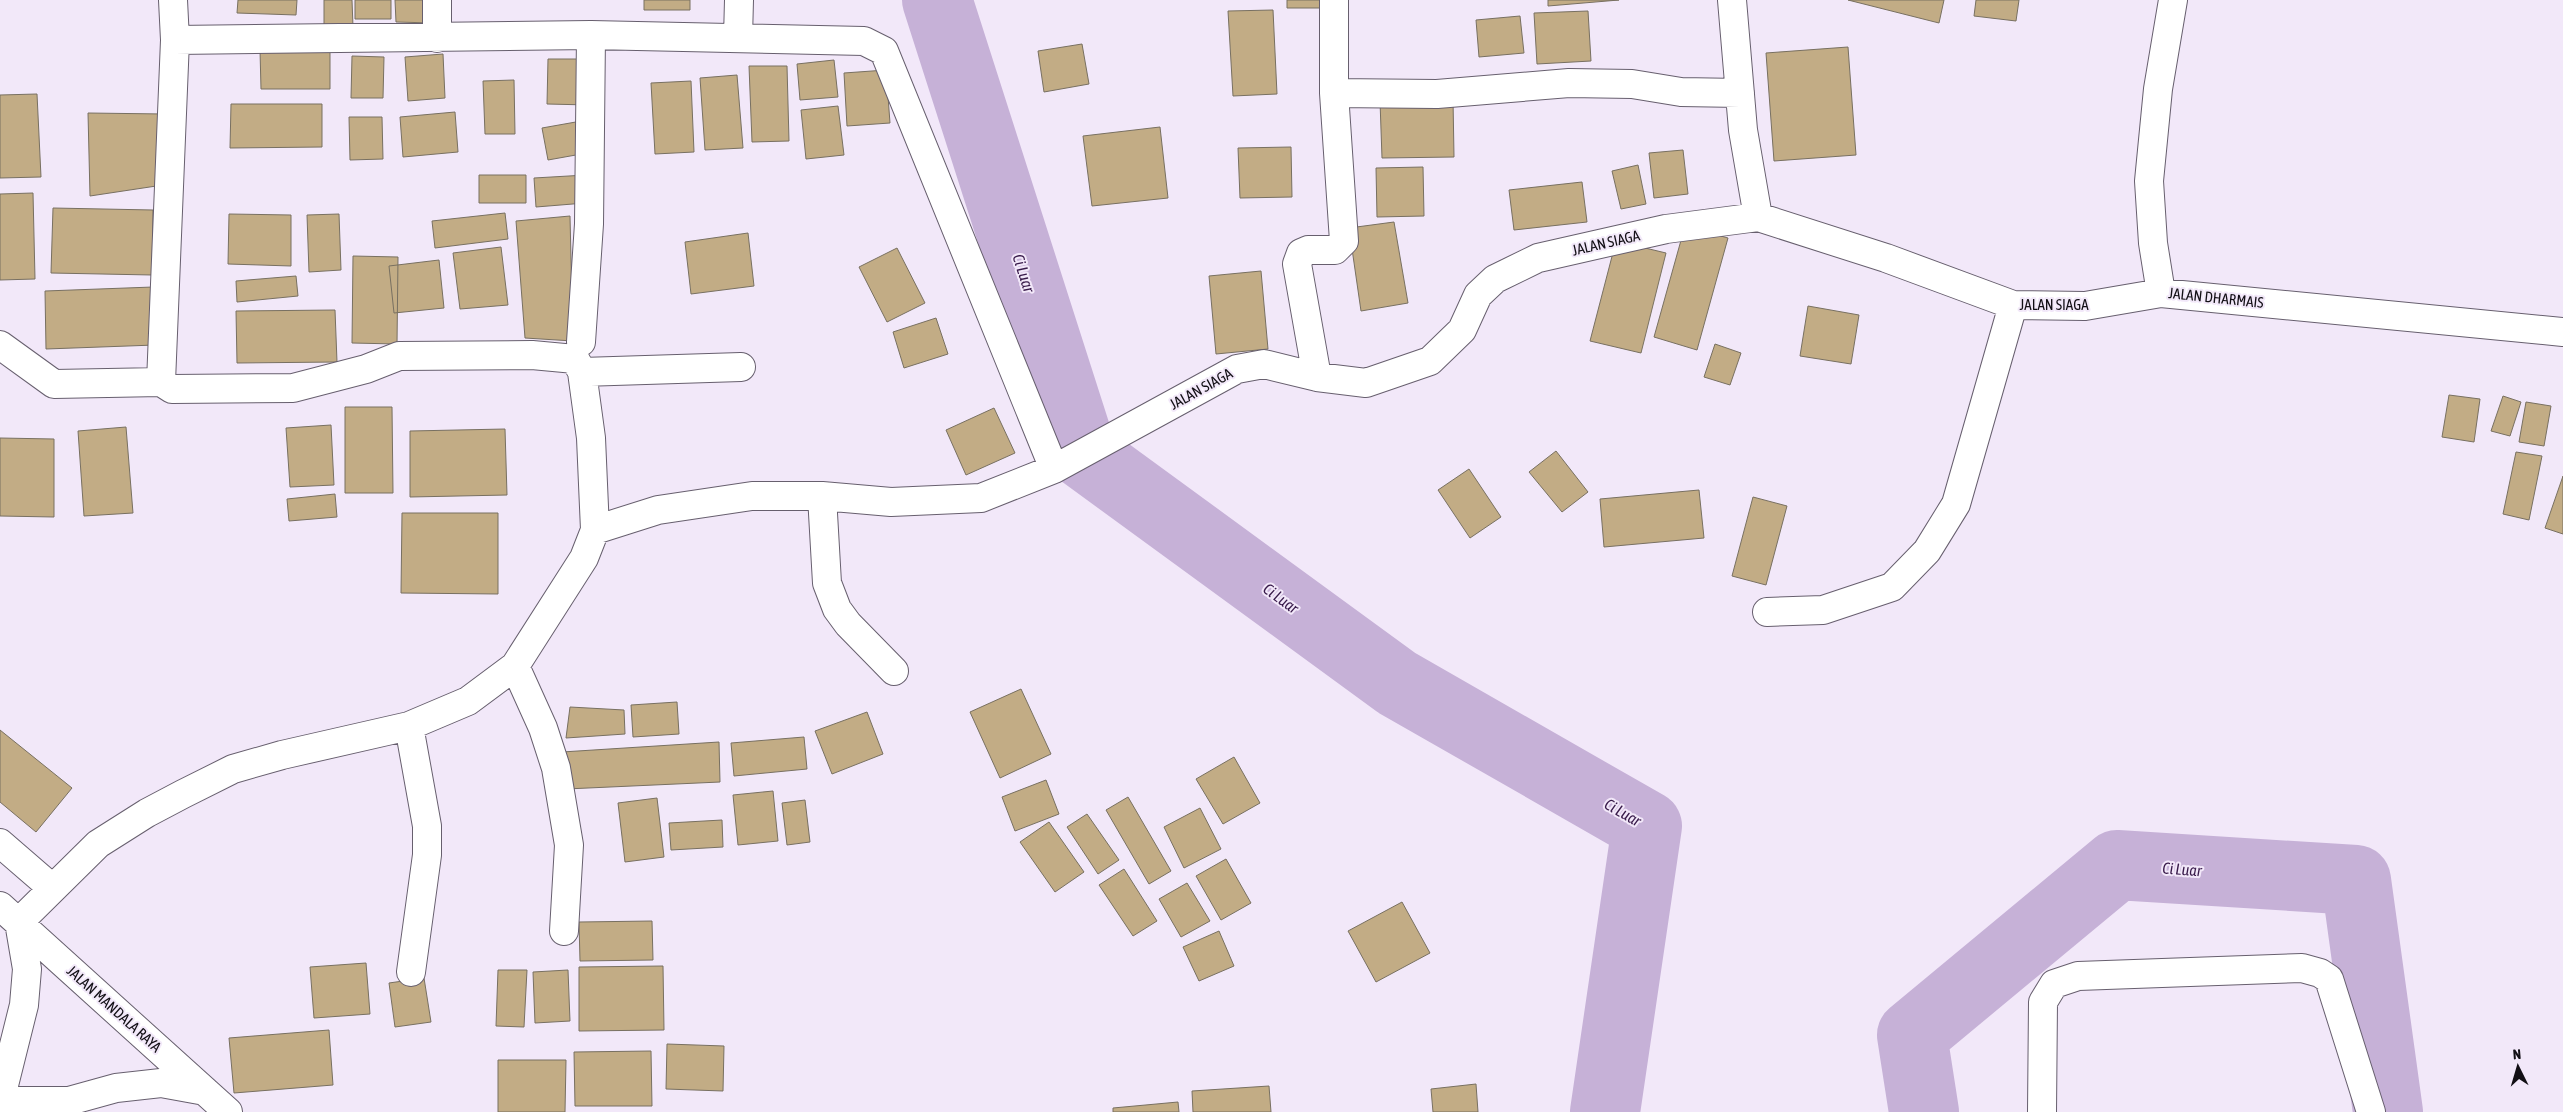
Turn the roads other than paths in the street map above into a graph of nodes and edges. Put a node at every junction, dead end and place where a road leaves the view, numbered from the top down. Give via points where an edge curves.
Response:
1 (173, 0) edge
2 (437, 0) edge
3 (739, 0) edge
4 (1334, 0) edge
5 (1732, 0) edge
6 (2173, 0) edge
7 (591, 35) junction
8 (437, 38) junction
9 (738, 38) junction
10 (175, 40) junction
11 (1740, 93) junction
12 (1334, 94) junction
13 (1758, 217) junction
14 (2161, 293) junction
15 (2013, 305) junction
16 (2563, 332) edge
17 (581, 342) dead end
18 (0, 345) edge
19 (741, 367) dead end
20 (582, 372) junction
21 (1317, 377) junction
22 (161, 382) junction
23 (1060, 465) junction
24 (822, 496) junction
25 (595, 530) junction
26 (1767, 612) dead end
27 (515, 666) junction
28 (894, 671) dead end
29 (409, 726) junction
30 (0, 843) edge
31 (52, 888) junction
32 (10, 914) edge
33 (564, 931) dead end
34 (411, 972) dead end
35 (205, 1091) junction
36 (1, 1101) edge
37 (228, 1112) edge
38 (2042, 1112) edge
39 (2372, 1112) edge

1 - 10 street
2 - 8 street
3 - 9 street
4 - 12 street
5 - 11 street
6 - 14 street, JALAN DHARMAIS via 2158,88 2149,181 2153,243
7 - 8 street
7 - 9 street
7 - 17 street via 589,224
8 - 10 street
9 - 23 street via 864,41 884,51
10 - 22 street
11 - 12 street via 1681,92 1632,84 1569,83 1437,94
11 - 13 street
12 - 21 street via 1344,240 1335,250 1301,253 1297,264
13 - 15 street, JALAN SIAGA via 1886,258
13 - 21 street, JALAN SIAGA via 1666,229 1538,258 1495,280 1478,295 1462,330 1430,361 1366,383
14 - 15 street, JALAN SIAGA via 2086,306
14 - 16 street, JALAN DHARMAIS
15 - 26 street via 1956,504 1927,551 1892,587 1823,610
18 - 22 street via 54,384
19 - 20 street
20 - 22 street via 575,359 556,356 399,356 366,369 293,388 172,389
20 - 25 street via 591,438
21 - 23 street, JALAN SIAGA via 1264,364 1237,369
23 - 24 street, JALAN SIAGA via 981,498 891,502
24 - 25 street, JALAN SIAGA via 752,496 667,508
24 - 28 street via 827,583 837,609
25 - 27 street via 584,558
27 - 29 street via 468,701
27 - 33 street via 543,728 556,768 569,846
29 - 31 street via 233,769 147,813 98,844
29 - 34 street via 427,826 427,855
30 - 31 street
31 - 32 street
32 - 35 street, JALAN MANDALA RAYA
32 - 36 street via 27,969 22,1013
35 - 36 street via 161,1083 116,1088 69,1101
35 - 37 street, JALAN MANDALA RAYA
38 - 39 street via 2043,1002 2054,984 2078,976 2302,968 2330,979

